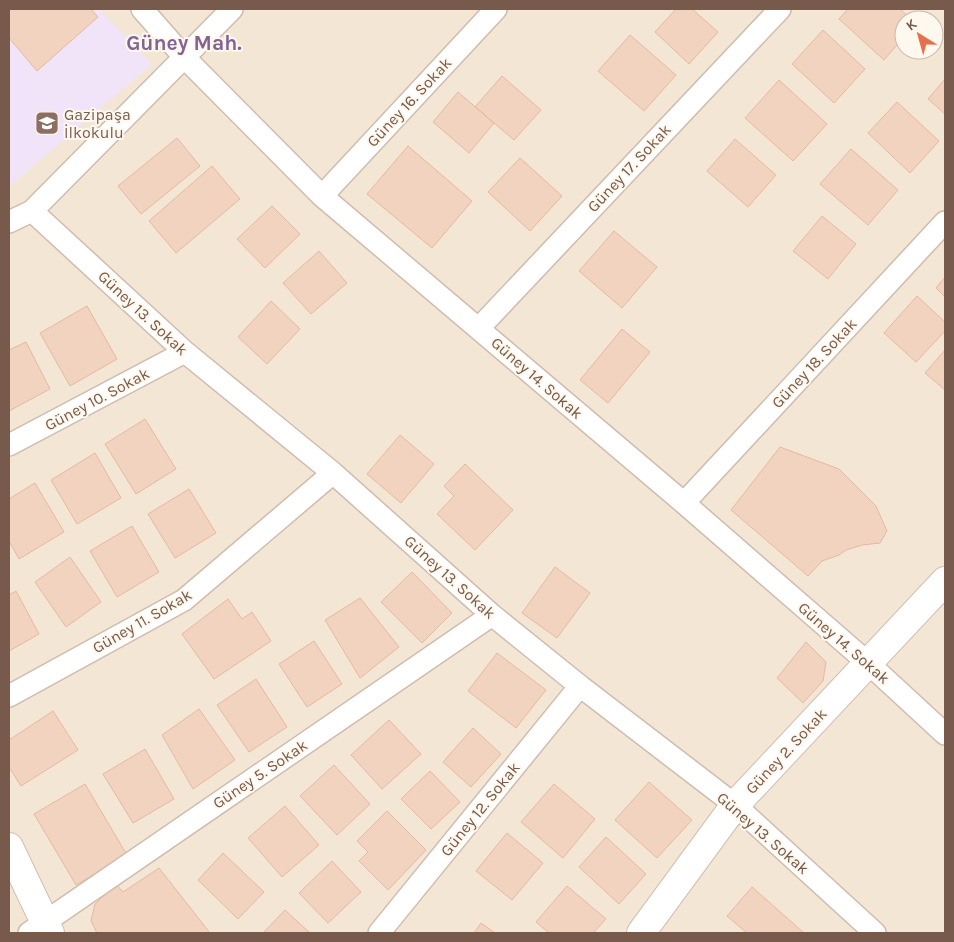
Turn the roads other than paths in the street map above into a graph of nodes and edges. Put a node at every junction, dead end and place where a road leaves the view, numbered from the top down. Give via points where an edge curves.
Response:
1 (142, 9) edge
2 (232, 9) edge
3 (496, 9) edge
4 (780, 9) edge
5 (185, 58) junction
6 (322, 196) junction
7 (32, 211) junction
8 (9, 222) edge
9 (945, 222) edge
10 (479, 328) junction
11 (185, 352) junction
12 (9, 445) edge
13 (333, 473) junction
14 (684, 504) junction
15 (945, 581) edge
16 (492, 615) junction
17 (868, 663) junction
18 (580, 686) junction
19 (9, 696) edge
20 (945, 734) edge
21 (735, 805) junction
22 (9, 847) edge
23 (41, 930) edge
24 (379, 933) edge
25 (640, 933) edge
26 (875, 933) edge

1 - 5 street, Güney 14. Sokak
2 - 5 street
3 - 6 street, Güney 16. Sokak
4 - 10 street, Güney 17. Sokak
5 - 6 street, Güney 14. Sokak
5 - 7 street
6 - 10 street, Güney 14. Sokak
7 - 8 street
7 - 11 street, Güney 13. Sokak
9 - 14 street, Güney 18. Sokak
10 - 14 street, Güney 14. Sokak
11 - 12 street, Güney 10. Sokak
11 - 13 street, Güney 13. Sokak
13 - 16 street, Güney 13. Sokak
13 - 19 street, Güney 11. Sokak via 184,600
14 - 17 street, Güney 14. Sokak
15 - 17 street, Güney 2. Sokak
16 - 18 street, Güney 13. Sokak
16 - 23 street, Güney 5. Sokak
17 - 20 street, Güney 14. Sokak
17 - 21 street, Güney 2. Sokak
18 - 21 street, Güney 13. Sokak
18 - 24 street, Güney 12. Sokak
21 - 25 street, Güney 2. Sokak
21 - 26 street, Güney 13. Sokak
22 - 23 street

